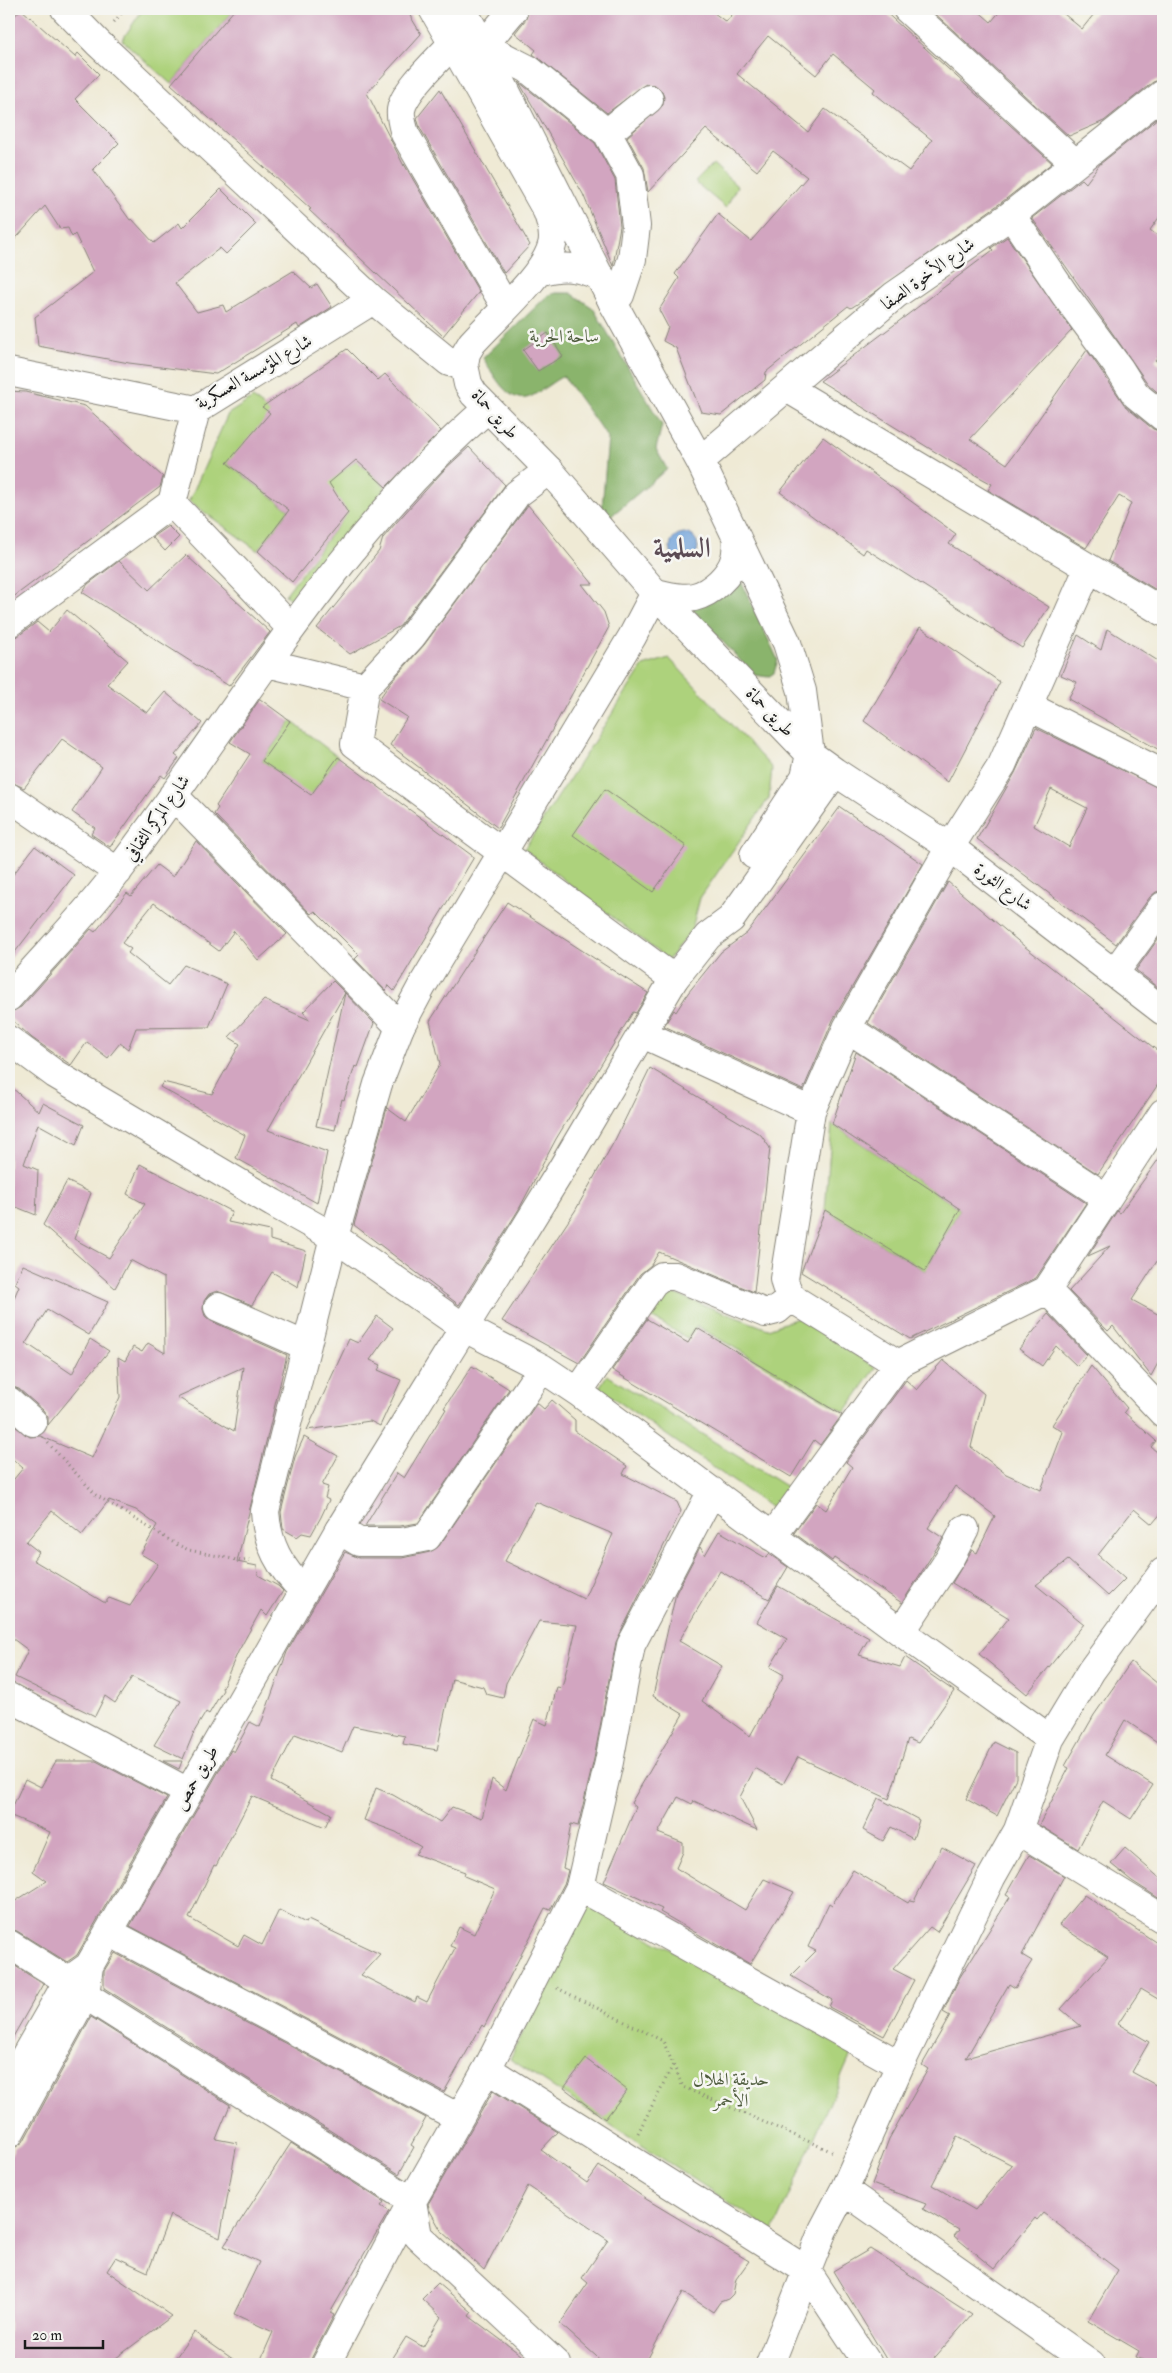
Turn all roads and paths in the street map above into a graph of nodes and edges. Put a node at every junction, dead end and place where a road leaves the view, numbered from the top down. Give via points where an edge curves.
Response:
1 (65, 9) edge
2 (433, 9) edge
3 (462, 9) edge
4 (514, 9) edge
5 (915, 11) edge
6 (453, 43) junction
7 (483, 46) junction
8 (1163, 94) edge
9 (649, 99) dead end
10 (607, 133) junction
11 (1075, 163) junction
12 (1011, 214) junction
13 (538, 272) junction
14 (601, 277) junction
15 (373, 300) junction
16 (613, 303) junction
17 (506, 306) junction
18 (464, 365) junction
19 (9, 372) edge
20 (787, 388) junction
21 (487, 409) junction
22 (196, 410) junction
23 (1163, 417) edge
24 (700, 461) junction
25 (549, 470) junction
26 (172, 503) junction
27 (737, 538) junction
28 (1088, 569) junction
29 (655, 593) junction
30 (1163, 612) edge
31 (9, 624) edge
32 (291, 628) junction
33 (267, 663) junction
34 (365, 687) junction
35 (1028, 706) junction
36 (810, 754) junction
37 (835, 772) junction
38 (1163, 774) edge
39 (173, 795) junction
40 (9, 797) edge
41 (950, 847) junction
42 (503, 852) junction
43 (118, 872) junction
44 (1163, 906) edge
45 (708, 936) junction
46 (1115, 972) junction
47 (674, 980) junction
48 (9, 997) edge
49 (1163, 1011) edge
50 (400, 1027) junction
51 (847, 1028) junction
52 (642, 1034) junction
53 (9, 1040) edge
54 (811, 1110) junction
55 (1163, 1113) edge
56 (1107, 1198) junction
57 (334, 1237) junction
58 (1046, 1290) junction
59 (792, 1298) junction
60 (218, 1307) dead end
61 (464, 1327) junction
62 (306, 1346) junction
63 (898, 1364) junction
64 (542, 1368) junction
65 (578, 1392) junction
66 (9, 1401) edge
67 (1163, 1413) edge
68 (33, 1422) joint
69 (712, 1491) junction
70 (966, 1529) dead end
71 (339, 1530) junction
72 (772, 1537) junction
73 (275, 1555) junction
74 (1163, 1572) edge
75 (304, 1591) junction
76 (901, 1632) junction
77 (9, 1697) edge
78 (1050, 1739) junction
79 (188, 1792) junction
80 (1018, 1830) junction
81 (580, 1888) junction
82 (1163, 1919) edge
83 (109, 1932) junction
84 (9, 1944) edge
85 (534, 1977) junction
86 (81, 1981) junction
87 (674, 2065) junction
88 (900, 2065) junction
89 (487, 2069) junction
90 (9, 2084) edge
91 (459, 2118) junction
92 (9, 2134) edge
93 (626, 2157) junction
94 (857, 2162) junction
95 (844, 2190) junction
96 (412, 2200) junction
97 (806, 2270) junction
98 (326, 2364) edge
99 (556, 2364) edge
100 (770, 2364) edge
101 (868, 2364) edge
102 (1091, 2364) edge

1 - 15 street
2 - 6 street
3 - 7 street, طريق حماة
4 - 7 street
5 - 11 street
6 - 13 street via 547,211 553,243 548,259
6 - 17 street via 411,91 401,110 402,122 405,134
7 - 10 street via 528,69
7 - 14 street, طريق حماة
8 - 11 street, شارع الأخوة الصفا
9 - 10 street
10 - 16 street via 630,175 636,226 632,259 620,295
11 - 12 street, شارع الأخوة الصفا
12 - 20 street, شارع الأخوة الصفا via 895,295
12 - 23 street via 1136,395
13 - 14 street via 570,266
13 - 17 street
14 - 16 street, طريق حماة
15 - 18 street via 449,362
15 - 22 street, شارع المؤسسة العسكرية
16 - 24 street, طريق حماة
17 - 18 street via 472,343
18 - 21 street, طريق حماة via 468,384
19 - 22 street, شارع المؤسسة العسكرية
20 - 24 street, شارع الأخوة الصفا
20 - 28 street
21 - 25 street, طريق حماة
21 - 32 street, شارع المركز الثقافي via 445,446
22 - 26 street
24 - 27 street, طريق حماة
25 - 29 street, طريق حماة
25 - 34 street via 517,494 412,636
26 - 31 street
26 - 32 street
27 - 29 street via 735,558 727,574 710,590 693,597 676,598
27 - 36 street, طريق حماة via 796,666
28 - 30 street
28 - 35 street
29 - 36 street, طريق حماة
29 - 42 street
32 - 33 street, شارع المركز الثقافي
33 - 34 street
33 - 39 street, شارع المركز الثقافي
34 - 42 street via 355,744
35 - 38 street
35 - 41 street via 1002,765
36 - 37 street, شارع الثورة
36 - 45 street via 805,777 718,910
37 - 41 street, شارع الثورة
37 - 45 street via 731,919
39 - 43 street, شارع المركز الثقافي
39 - 50 street
40 - 43 street
41 - 46 street, شارع الثورة
41 - 51 street
42 - 47 street
42 - 50 street
43 - 48 street, شارع المركز الثقافي
44 - 46 street
45 - 47 street, طريق حمص
46 - 49 street, شارع الثورة
47 - 52 street, طريق حمص
50 - 57 street via 378,1084
51 - 54 street
51 - 56 street
52 - 54 street
52 - 61 street, طريق حمص
53 - 57 street via 55,1074
54 - 59 street via 784,1279
55 - 56 street
56 - 58 street
57 - 61 street
57 - 62 street
58 - 63 street
58 - 67 street
59 - 63 street
59 - 65 street via 777,1310 765,1313 675,1276 662,1276 653,1283
60 - 62 street
61 - 64 street
61 - 71 street, طريق حمص
62 - 73 street via 265,1510
63 - 72 street
64 - 65 street
64 - 71 street via 428,1537 402,1542 358,1542
65 - 69 street
66 - 68 street
68 - 73 path via 48,1444 96,1495 176,1544 189,1550 242,1561
69 - 72 street
69 - 81 street via 631,1645 609,1762
70 - 76 street
71 - 75 street, طريق حمص
72 - 76 street
73 - 75 street
74 - 78 street via 1091,1670
75 - 79 street, طريق حمص
76 - 78 street
77 - 79 street
78 - 80 street
79 - 83 street, طريق حمص
80 - 82 street
80 - 88 street via 990,1878
81 - 85 street
81 - 88 street
83 - 86 street, طريق حمص
83 - 91 street
84 - 86 street
85 - 87 path via 663,2041
85 - 89 street
86 - 90 street, طريق حمص
86 - 92 street, طريق حمص
86 - 96 street
87 - 93 path
87 - 94 path via 684,2086
88 - 94 street
89 - 91 street
89 - 93 street
91 - 96 street
93 - 97 street
94 - 95 street
95 - 97 street
95 - 102 street
96 - 98 street
96 - 99 street via 418,2236
97 - 100 street
97 - 101 street

